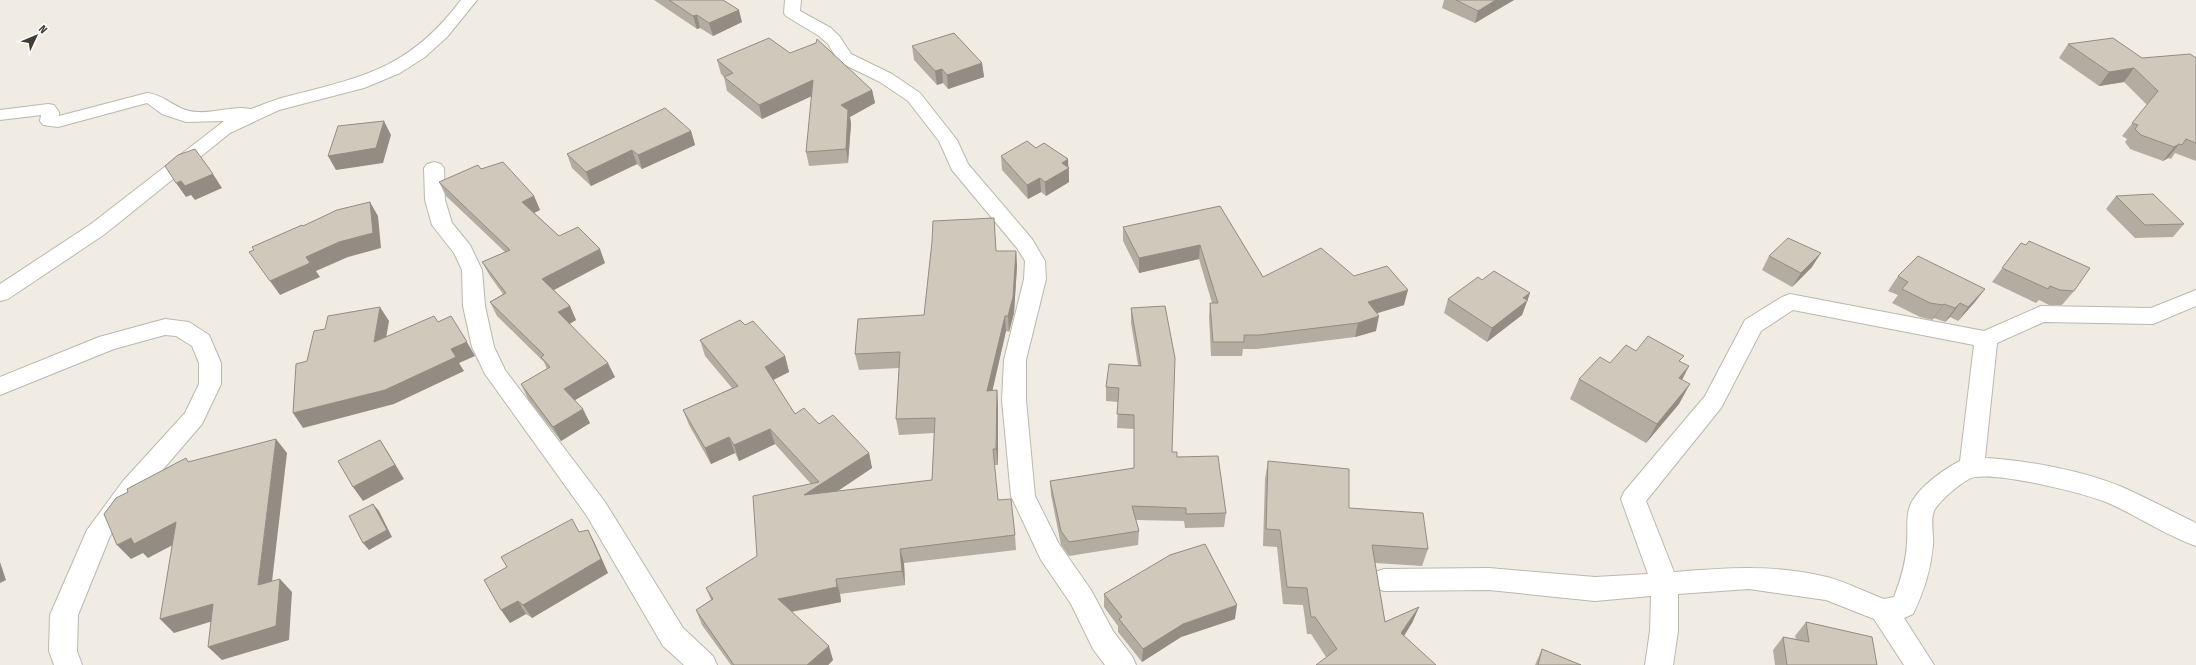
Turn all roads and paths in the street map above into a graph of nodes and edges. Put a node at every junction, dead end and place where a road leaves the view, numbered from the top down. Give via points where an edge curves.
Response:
1 (469, 0) edge
2 (793, 0) edge
3 (268, 109) junction
4 (0, 115) edge
5 (434, 168) dead end
6 (0, 294) edge
7 (2196, 298) edge
8 (1986, 339) junction
9 (0, 386) edge
10 (1972, 467) junction
11 (2196, 535) edge
12 (1384, 580) dead end
13 (1665, 583) junction
14 (1884, 611) junction
15 (68, 665) edge
16 (703, 665) edge
17 (1122, 665) edge
18 (1659, 665) edge
19 (1920, 665) edge

1 - 3 street via 446,29 402,65 355,85 288,101
2 - 17 street via 792,13 825,32 845,58 886,78 914,97 948,140 959,166 1025,244 1035,261 1035,278 1014,360 1014,400 1023,496 1050,552 1082,598 1103,640
3 - 4 street via 206,118 169,111 152,98 148,98 58,122 49,122 48,109
3 - 6 street via 223,130 98,229
5 - 16 street via 435,200 442,225 463,250 472,270 474,306 483,347 496,374 596,509 673,636
7 - 8 street via 2153,316 2041,314
8 - 10 street
8 - 13 street via 1790,302 1753,326 1713,402 1633,499
9 - 15 street via 107,343 165,327 181,328 201,341 210,363 210,384 194,418 132,488 100,530 64,615 63,651
10 - 11 street via 2006,469 2064,480 2112,494
10 - 14 street via 1955,475 1933,494 1921,509 1916,573 1904,606
12 - 13 street via 1490,579 1595,589
13 - 14 street via 1749,578 1788,582 1827,589
13 - 18 street via 1664,631
14 - 19 street

